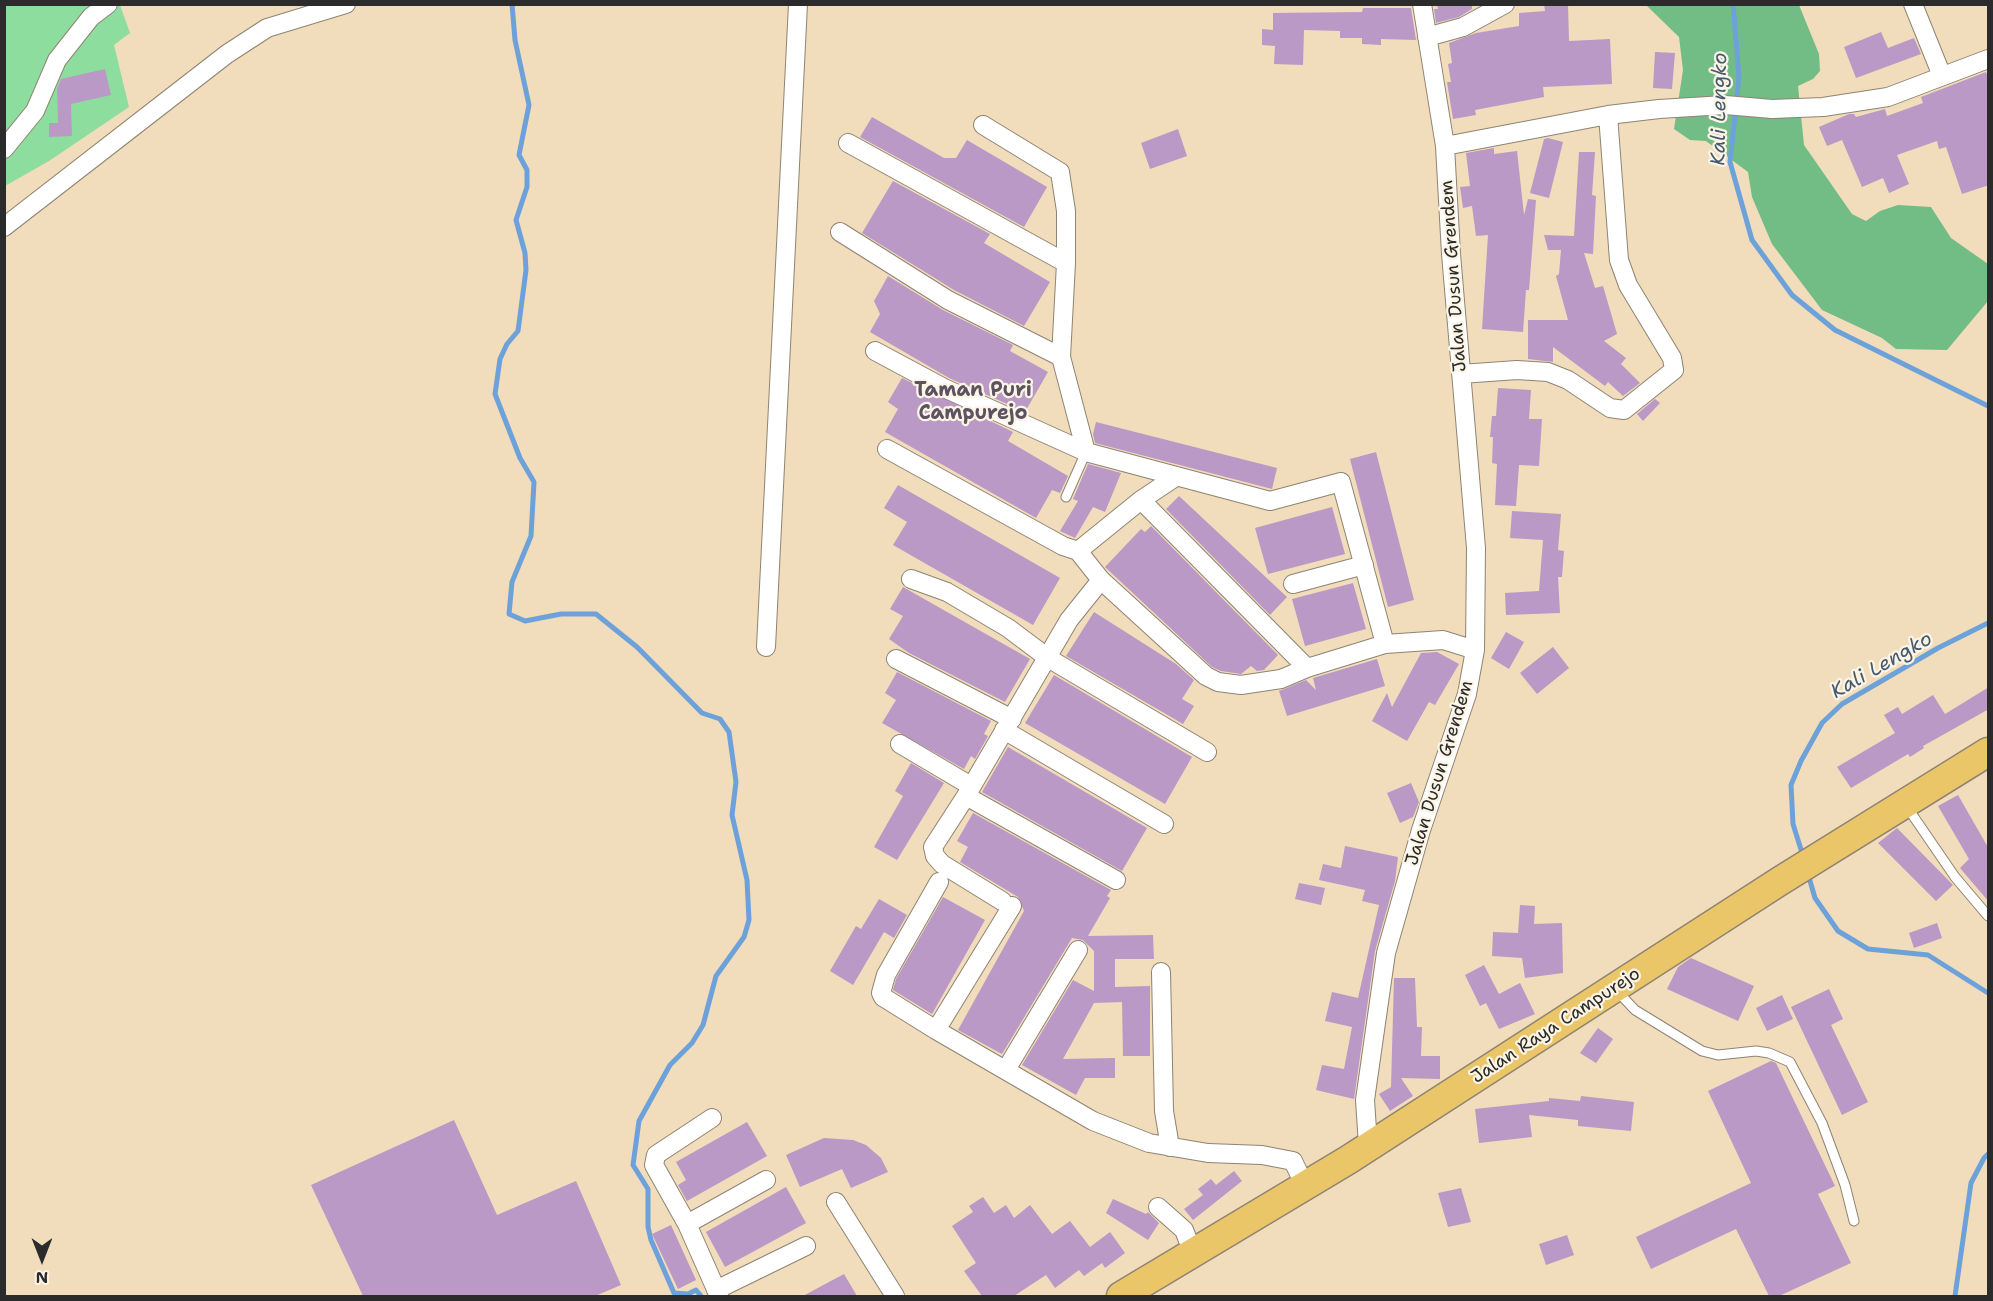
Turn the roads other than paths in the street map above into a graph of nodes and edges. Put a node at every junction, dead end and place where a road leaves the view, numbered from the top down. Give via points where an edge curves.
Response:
1 (108, 4) edge
2 (346, 4) edge
3 (798, 4) edge
4 (1422, 4) edge
5 (1505, 4) edge
6 (1913, 4) edge
7 (1427, 37) junction
8 (1989, 59) edge
9 (1942, 76) junction
10 (1608, 116) junction
11 (983, 125) dead end
12 (848, 143) dead end
13 (1445, 146) junction
14 (4, 149) edge
15 (4, 227) edge
16 (840, 232) dead end
17 (1066, 263) junction
18 (875, 351) dead end
19 (1061, 357) junction
20 (1461, 374) junction
21 (887, 449) dead end
22 (1086, 453) junction
23 (1177, 476) junction
24 (1066, 497) dead end
25 (1141, 500) junction
26 (1078, 551) junction
27 (1364, 565) junction
28 (911, 579) dead end
29 (1101, 580) junction
30 (1293, 584) dead end
31 (1385, 644) junction
32 (766, 647) dead end
33 (1475, 650) junction
34 (1048, 658) junction
35 (896, 659) dead end
36 (1307, 668) junction
37 (1008, 724) junction
38 (900, 744) dead end
39 (1208, 752) dead end
40 (1989, 752) edge
41 (969, 791) junction
42 (1905, 805) junction
43 (1164, 824) dead end
44 (1116, 880) dead end
45 (939, 882) dead end
46 (1989, 916) edge
47 (1078, 950) dead end
48 (1161, 972) dead end
49 (1615, 987) junction
50 (936, 1030) junction
51 (1007, 1068) junction
52 (712, 1118) dead end
53 (1368, 1146) junction
54 (1170, 1147) junction
55 (766, 1180) dead end
56 (1305, 1185) junction
57 (836, 1202) dead end
58 (1158, 1207) dead end
59 (1854, 1221) dead end
60 (687, 1224) junction
61 (806, 1246) dead end
62 (1193, 1253) junction
63 (718, 1293) edge
64 (895, 1296) edge
65 (1121, 1296) edge

1 - 14 street via 91,17 57,60 34,111
2 - 15 street via 267,28 218,61
3 - 32 street
4 - 7 street, Jalan Dusun Grendem
5 - 7 street via 1463,27
6 - 9 street
7 - 13 street, Jalan Dusun Grendem
8 - 9 street
9 - 10 street via 1888,97 1823,107 1750,109 1725,105
10 - 13 street
10 - 20 street via 1619,260 1628,285 1672,358 1674,370 1624,410 1610,408 1568,380 1548,372
11 - 17 street via 1060,172 1066,211
12 - 17 street
13 - 20 street, Jalan Dusun Grendem
16 - 19 street via 948,300
17 - 19 street
18 - 22 street via 944,388
19 - 22 street
20 - 33 street, Jalan Dusun Grendem via 1476,548
21 - 26 street
22 - 23 street
22 - 24 lane
23 - 25 street
23 - 27 street via 1270,501 1341,482
25 - 26 street
25 - 36 street
26 - 29 street
27 - 30 street
27 - 31 street
28 - 34 street via 946,592 1008,628
29 - 34 street via 1070,620
29 - 36 street via 1206,676 1218,682 1241,685 1281,679
31 - 33 street via 1443,640
31 - 36 street
33 - 53 street, Jalan Dusun Grendem via 1467,694 1420,830 1386,953 1365,1100
34 - 37 street
34 - 39 street
35 - 37 street
37 - 41 street
37 - 43 street
38 - 41 street
40 - 42 main road, Jalan Raya Campurejo
41 - 44 street
41 - 50 street via 933,847 934,856 1007,903
42 - 46 lane via 1955,877
42 - 49 main road, Jalan Raya Campurejo
45 - 50 street via 886,975 881,993
47 - 51 street
48 - 54 street via 1164,1111
49 - 53 main road, Jalan Raya Campurejo
49 - 59 lane via 1635,1010 1702,1051 1718,1055 1756,1051 1790,1062 1822,1123
50 - 51 street
51 - 54 street via 1093,1120 1149,1143
52 - 60 street via 654,1159 655,1170
53 - 56 main road, Jalan Raya Campurejo
54 - 56 street via 1293,1161
55 - 60 street
56 - 62 main road, Jalan Raya Campurejo
57 - 64 street
58 - 62 street via 1184,1230
60 - 63 street
61 - 63 street
62 - 65 main road, Jalan Raya Campurejo

